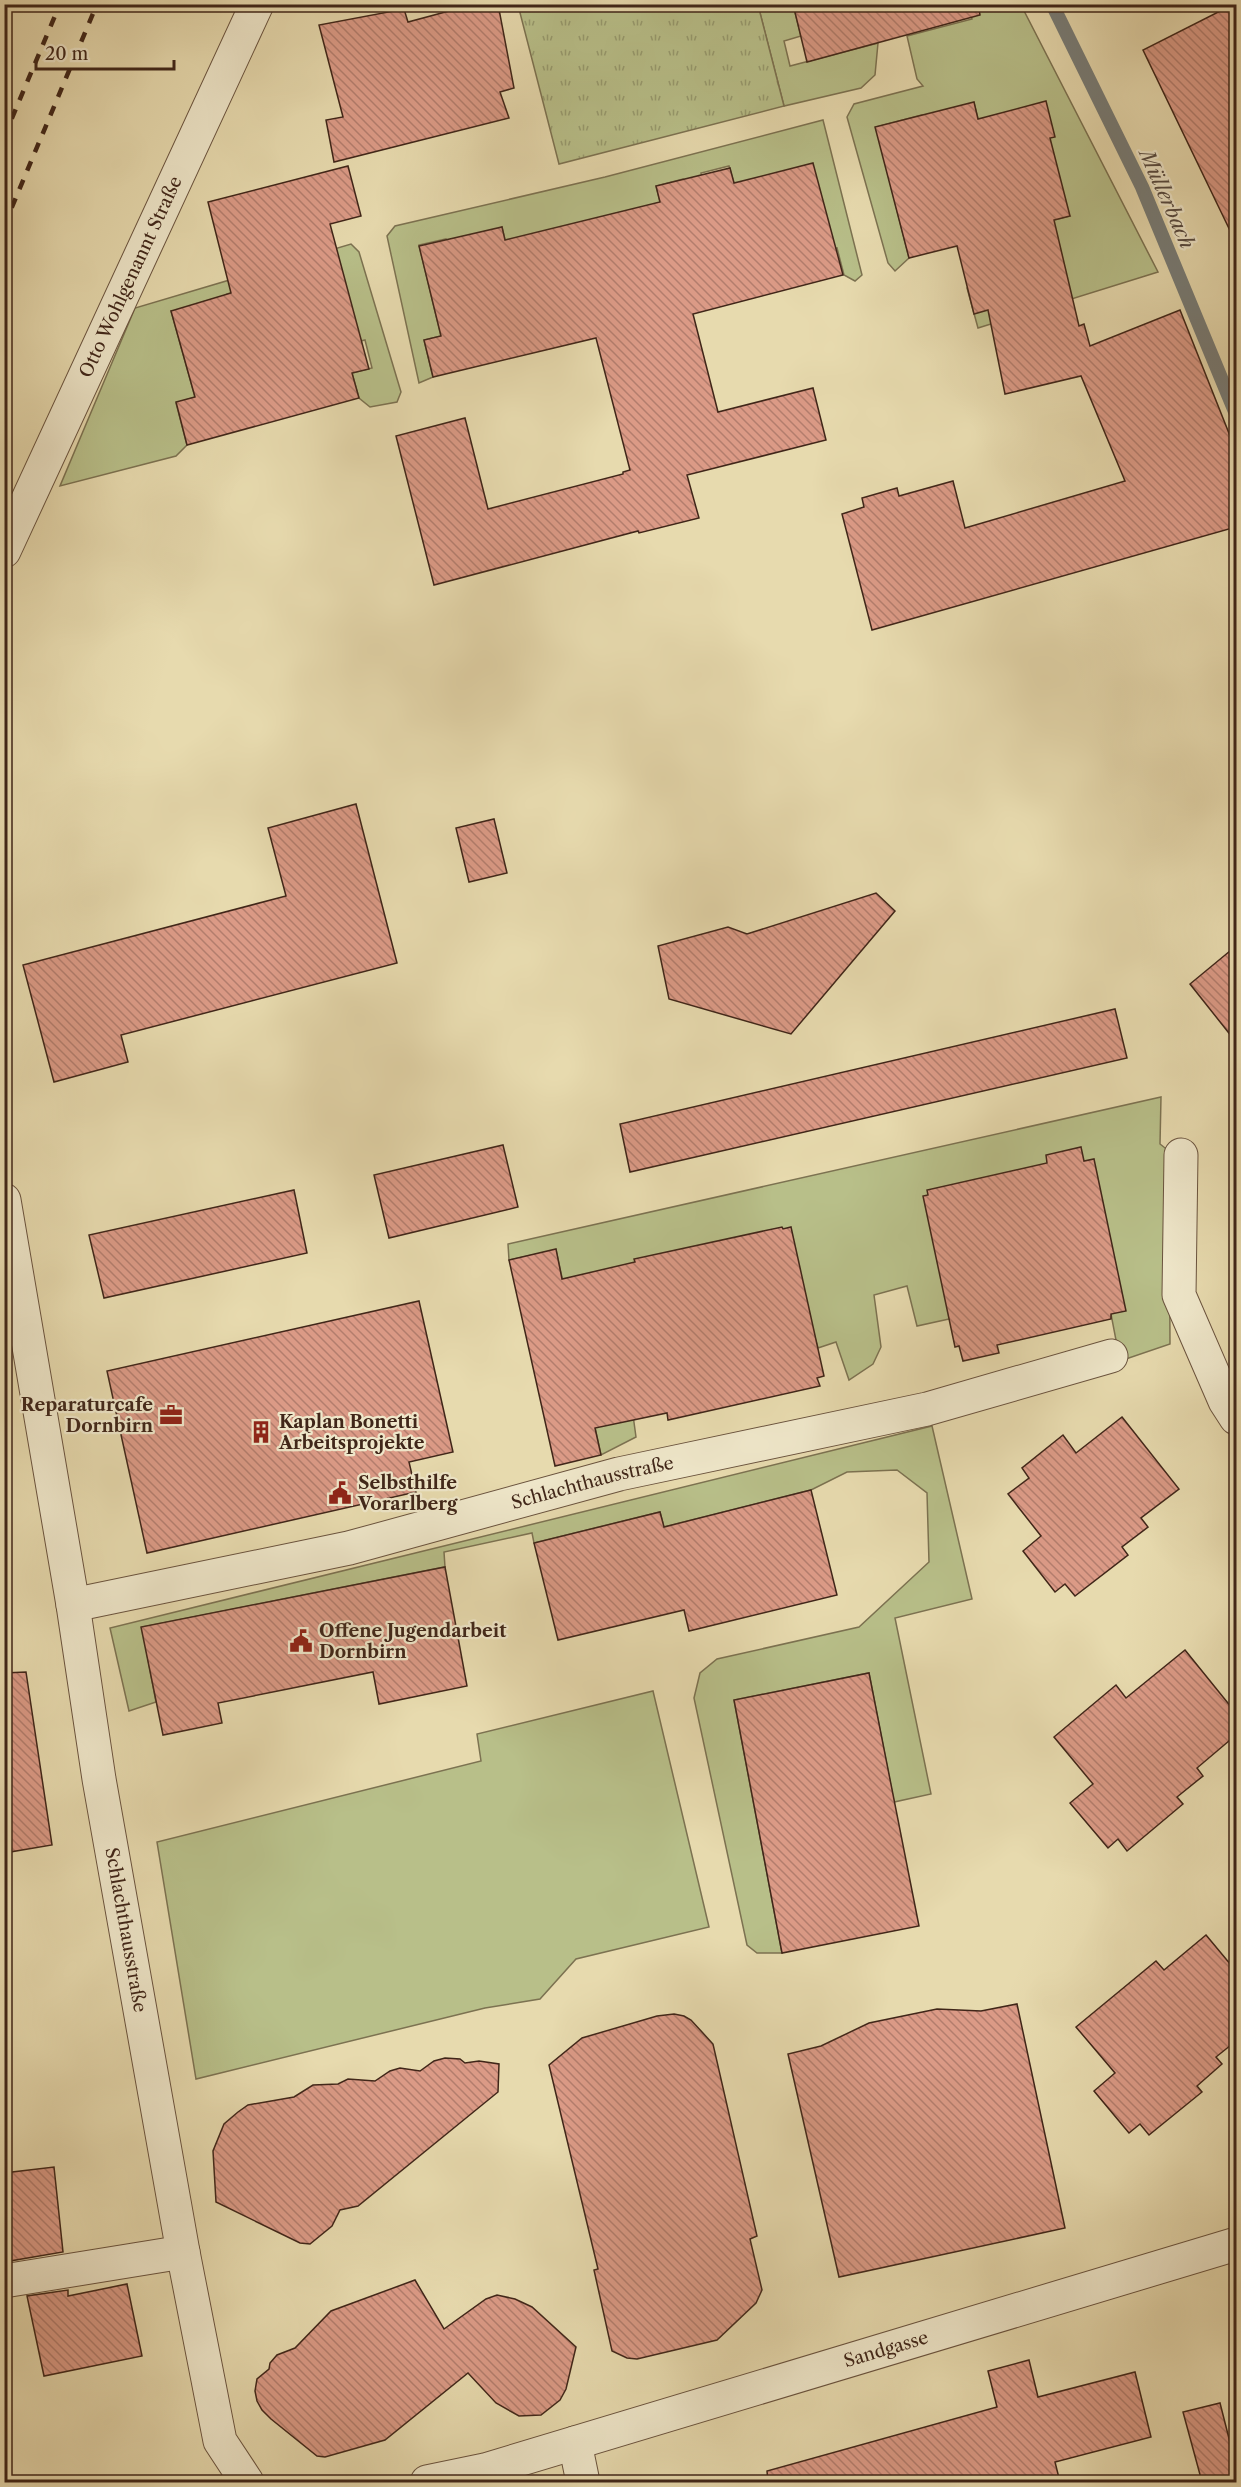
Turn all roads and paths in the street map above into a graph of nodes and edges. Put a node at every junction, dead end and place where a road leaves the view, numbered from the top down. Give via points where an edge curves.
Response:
1 (257, 4) edge
2 (4, 551) edge
3 (1181, 1155) dead end
4 (4, 1200) edge
5 (1111, 1356) dead end
6 (1236, 1418) edge
7 (73, 1605) junction
8 (1236, 2244) edge
9 (183, 2252) junction
10 (4, 2281) edge
11 (575, 2443) junction
12 (247, 2482) edge
13 (427, 2482) edge
14 (583, 2482) edge

1 - 2 street, Otto Wohlgenannt Straße
3 - 6 street via 1179,1295
4 - 7 street, Schlachthausstraße
5 - 7 street, Schlachthausstraße via 927,1409 620,1474 349,1548
7 - 9 street, Schlachthausstraße via 99,1779
8 - 11 street, Sandgasse
9 - 10 street
9 - 12 street, Schlachthausstraße via 220,2441
11 - 13 street
11 - 14 street

